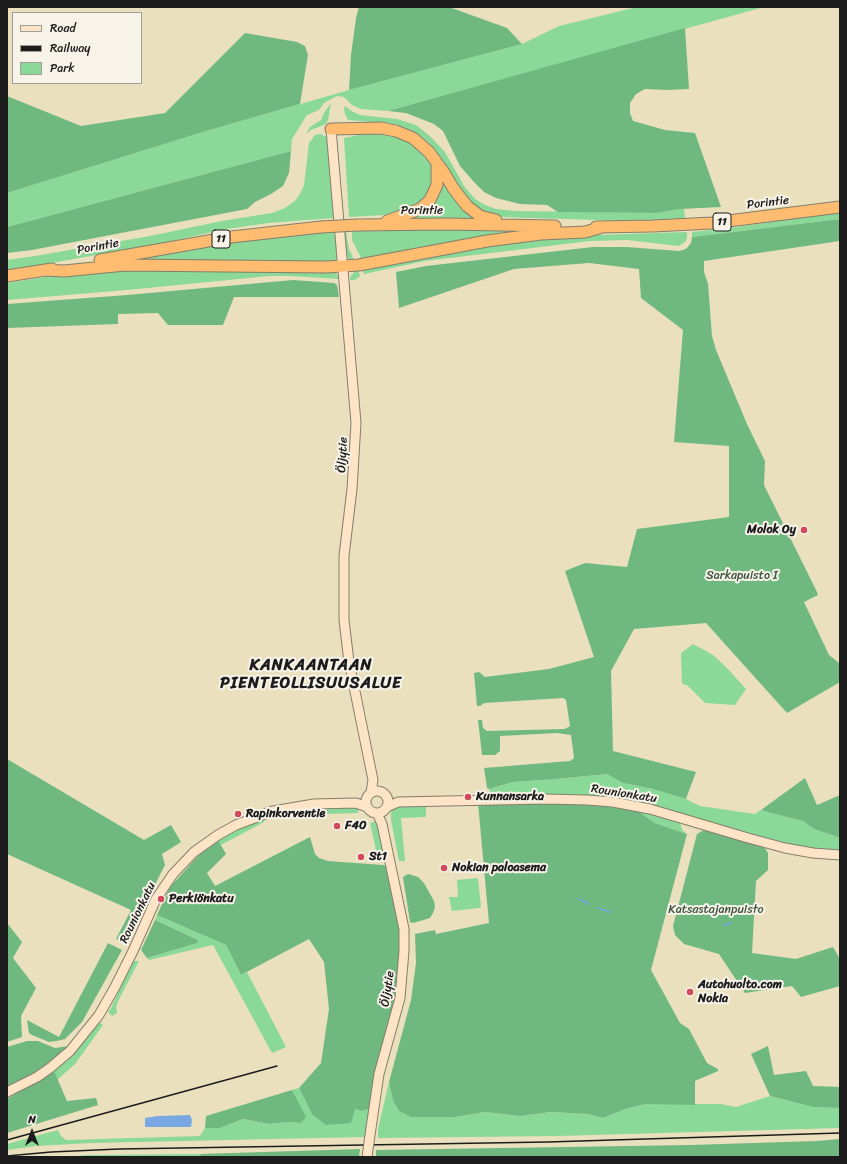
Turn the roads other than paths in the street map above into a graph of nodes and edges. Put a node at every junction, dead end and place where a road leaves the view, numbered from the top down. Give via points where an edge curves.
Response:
1 (331, 129) joint
2 (437, 165) junction
3 (840, 207) edge
4 (379, 224) junction
5 (524, 226) junction
6 (603, 227) junction
7 (343, 266) junction
8 (46, 270) junction
9 (7, 276) edge
10 (377, 802) junction
11 (840, 855) edge
12 (7, 1092) edge
13 (367, 1157) edge

1 - 2 highway via 371,128 396,131 419,142
1 - 7 main road, Öljytie
2 - 4 highway via 436,190 426,205
2 - 5 highway via 474,213 486,218 513,221
3 - 6 highway, Porintie / 11 via 712,223
4 - 5 highway, Porintie / 11
4 - 8 highway, Porintie / 11, bridge via 321,227 231,237
5 - 6 highway, Porintie / 11
6 - 7 highway via 585,232 541,234 487,241
7 - 8 highway via 125,265 64,271
7 - 10 main road, Öljytie via 356,424 344,556 344,620 349,662
8 - 9 highway, Porintie / 11
10 - 11 main road, Rounionkatu via 561,799 613,802 650,809 785,848
10 - 12 main road, Rounionkatu via 301,806 273,811 236,825 194,852 173,874 156,898 130,957 99,1015 70,1050 50,1068
10 - 13 main road, Öljytie, bridge via 404,929 404,951 400,998 379,1074

